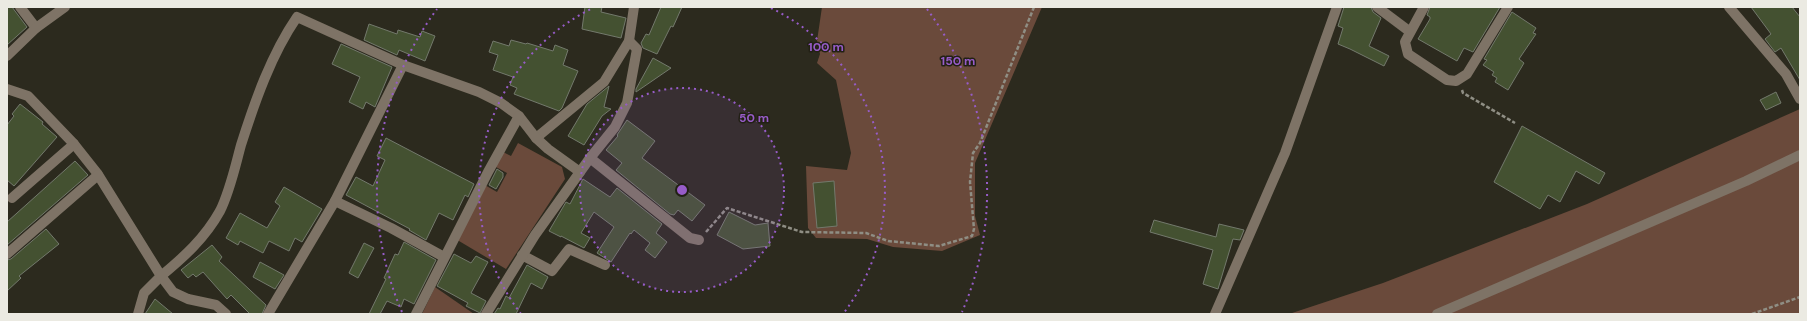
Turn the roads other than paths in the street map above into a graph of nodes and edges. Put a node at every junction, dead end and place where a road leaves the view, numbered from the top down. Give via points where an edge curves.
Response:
1 (20, 7) edge
2 (65, 7) edge
3 (301, 7) edge
4 (634, 7) edge
5 (1337, 7) edge
6 (1377, 7) edge
7 (1424, 7) edge
8 (1508, 7) edge
9 (1729, 7) edge
10 (297, 17) junction
11 (36, 28) junction
12 (1409, 31) junction
13 (628, 41) junction
14 (7, 56) edge
15 (404, 65) junction
16 (7, 89) edge
17 (1800, 99) edge
18 (519, 116) junction
19 (536, 138) junction
20 (74, 144) junction
21 (1800, 155) edge
22 (590, 158) junction
23 (580, 172) junction
24 (98, 175) junction
25 (12, 198) dead end
26 (335, 201) junction
27 (699, 240) road end
28 (7, 254) edge
29 (522, 255) junction
30 (444, 257) junction
31 (605, 265) dead end
32 (161, 276) junction
33 (138, 314) edge
34 (226, 314) edge
35 (268, 314) edge
36 (416, 314) edge
37 (486, 314) edge
38 (1215, 314) edge
39 (1437, 314) edge

1 - 11 street
2 - 11 street
3 - 10 street
4 - 13 street
5 - 38 street via 1285,153
6 - 12 street
7 - 12 street
8 - 12 street via 1467,74 1456,81 1447,80 1408,54 1405,42
9 - 17 street via 1786,74
10 - 15 street
10 - 32 street via 276,53 250,118 220,211 202,238
11 - 14 street
13 - 19 street via 604,82
13 - 22 street via 637,49 627,103 615,127
15 - 18 street via 479,92 502,103
15 - 26 street
16 - 20 street via 28,96
18 - 19 street
18 - 30 street
19 - 23 street
20 - 24 street
20 - 25 street
21 - 39 street via 1746,181
22 - 23 street
22 - 27 street via 690,238
23 - 29 street
24 - 28 street
24 - 32 street
26 - 30 street
26 - 35 street
29 - 31 street via 552,271 569,249
29 - 37 street
30 - 36 street
32 - 33 street via 144,293
32 - 34 street via 172,292 188,299 216,305

